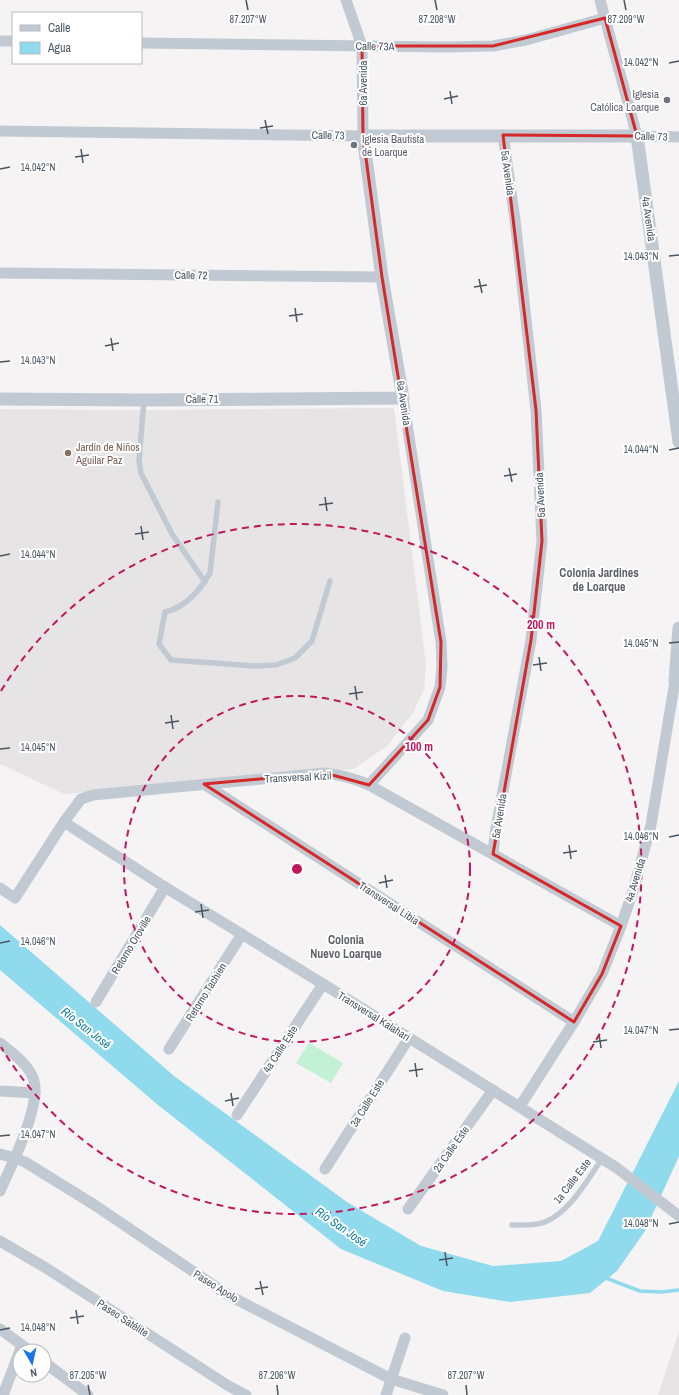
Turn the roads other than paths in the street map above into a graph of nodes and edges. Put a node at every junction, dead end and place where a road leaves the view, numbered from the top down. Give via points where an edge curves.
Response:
1 (346, 0) edge
2 (600, 0) edge
3 (605, 18) junction
4 (0, 41) edge
5 (12, 41) edge
6 (142, 43) edge
7 (362, 46) junction
8 (0, 131) edge
9 (503, 135) junction
10 (363, 136) junction
11 (637, 136) junction
12 (679, 137) edge
13 (0, 273) edge
14 (382, 278) junction
15 (403, 398) junction
16 (0, 399) edge
17 (144, 400) junction
18 (679, 442) edge
19 (218, 502) dead end
20 (330, 581) dead end
21 (205, 582) junction
22 (679, 628) edge
23 (677, 681) edge
24 (204, 784) junction
25 (369, 785) junction
26 (64, 822) junction
27 (493, 854) junction
28 (0, 888) edge
29 (165, 888) junction
30 (621, 926) junction
31 (242, 934) junction
32 (323, 984) junction
33 (96, 1002) dead end
34 (574, 1022) junction
35 (409, 1038) junction
36 (0, 1043) edge
37 (169, 1049) dead end
38 (493, 1090) junction
39 (0, 1091) edge
40 (35, 1093) junction
41 (520, 1106) junction
42 (238, 1115) dead end
43 (0, 1154) edge
44 (15, 1158) junction
45 (602, 1159) junction
46 (325, 1169) dead end
47 (0, 1191) edge
48 (408, 1209) dead end
49 (679, 1216) edge
50 (512, 1225) dead end
51 (0, 1241) edge
52 (0, 1329) edge
53 (405, 1338) dead end
54 (19, 1343) edge
55 (52, 1368) edge
56 (12, 1377) edge
57 (391, 1380) junction
58 (3, 1395) edge
59 (88, 1395) edge
60 (246, 1395) edge
61 (386, 1395) edge
62 (443, 1395) edge

1 - 7 street, 6a Avenida
2 - 3 street, 4a Avenida
3 - 7 street, Calle 73A via 526,40 493,46
3 - 11 street, 4a Avenida
4 - 5 street
6 - 7 street, Calle 73A
7 - 10 street, 6a Avenida
8 - 10 street, Calle 73
9 - 10 street, Calle 73
9 - 11 street, Calle 73
9 - 27 street, 5a Avenida via 536,410 542,541 530,640
10 - 14 street, 6a Avenida
11 - 12 street, Calle 73
11 - 18 street, 4a Avenida
13 - 14 street, Calle 72
14 - 15 street, 6a Avenida
15 - 17 street, Calle 71
15 - 25 street, 6a Avenida via 441,642 442,667 440,687 428,720
16 - 17 street, Calle 71
17 - 21 lane via 139,460 141,473 172,534
19 - 21 lane via 210,573
20 - 21 lane via 312,641 295,658 276,665 256,666 170,660 159,644 165,612 180,606
22 - 23 street, 4a Avenida
23 - 30 street, 4a Avenida via 651,825
24 - 25 street, Transversal Kizil via 325,773 342,775
24 - 26 street, Transversal Kizil via 93,795 81,799
24 - 34 street, Transversal Libia
25 - 27 street, Transversal Kizil
26 - 28 street, Transversal Kizil via 15,898
26 - 29 street, Transversal Kalahari
27 - 30 street, Transversal Kizil
29 - 31 street, Transversal Kalahari
29 - 33 street, Retorno Oroville
30 - 34 street, 4a Avenida via 602,974
31 - 32 street, Transversal Kalahari
31 - 37 street, Retorno Tachien
32 - 35 street, Transversal Kalahari
32 - 42 street, 4a Calle Este
34 - 41 street, 4a Avenida
35 - 38 street, Transversal Kalahari
35 - 46 street, 3a Calle Este
36 - 40 street via 20,1059 28,1070 34,1081
38 - 41 street, Transversal Kalahari
38 - 48 street, 2a Calle Este
39 - 40 street
40 - 44 street via 31,1116
41 - 45 street, Transversal Kalahari
43 - 44 street, Paseo Apolo
44 - 47 street
44 - 57 street, Paseo Apolo via 93,1204 228,1295
45 - 49 street, Transversal Kalahari
45 - 50 lane, 1a Calle Este via 560,1214 544,1222 525,1226
51 - 60 street, Paseo Satélite
52 - 54 street
53 - 57 street
55 - 59 street
56 - 58 street
57 - 61 street
57 - 62 street, Paseo Apolo

